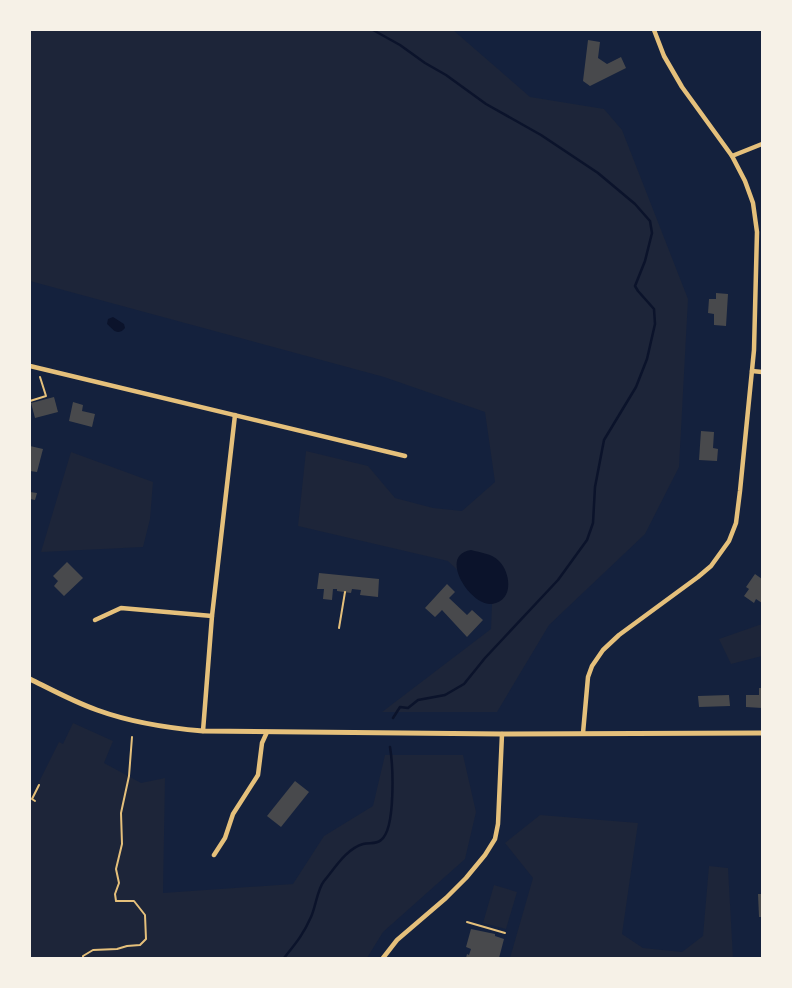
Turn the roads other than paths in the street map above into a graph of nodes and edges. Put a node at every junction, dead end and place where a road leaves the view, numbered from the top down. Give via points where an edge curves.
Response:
1 (654, 30) edge
2 (762, 144) edge
3 (732, 156) junction
4 (30, 366) edge
5 (752, 371) junction
6 (762, 372) edge
7 (235, 416) junction
8 (405, 456) dead end
9 (212, 616) junction
10 (96, 620) dead end
11 (30, 680) edge
12 (203, 731) junction
13 (267, 732) junction
14 (583, 733) junction
15 (762, 733) edge
16 (502, 734) junction
17 (214, 855) dead end
18 (383, 958) edge

1 - 3 street via 682,87
2 - 3 street
3 - 5 street via 753,204 757,232
4 - 7 street
5 - 6 street
5 - 14 street via 736,524 729,541 711,566 603,650 588,676
7 - 8 street
7 - 9 street
9 - 10 street via 121,608
9 - 12 street
11 - 12 street via 98,711 154,725
12 - 13 street
13 - 16 street
13 - 17 street via 258,775 232,814 225,838
14 - 15 street
14 - 16 street
16 - 18 street via 495,839 466,878 397,940

